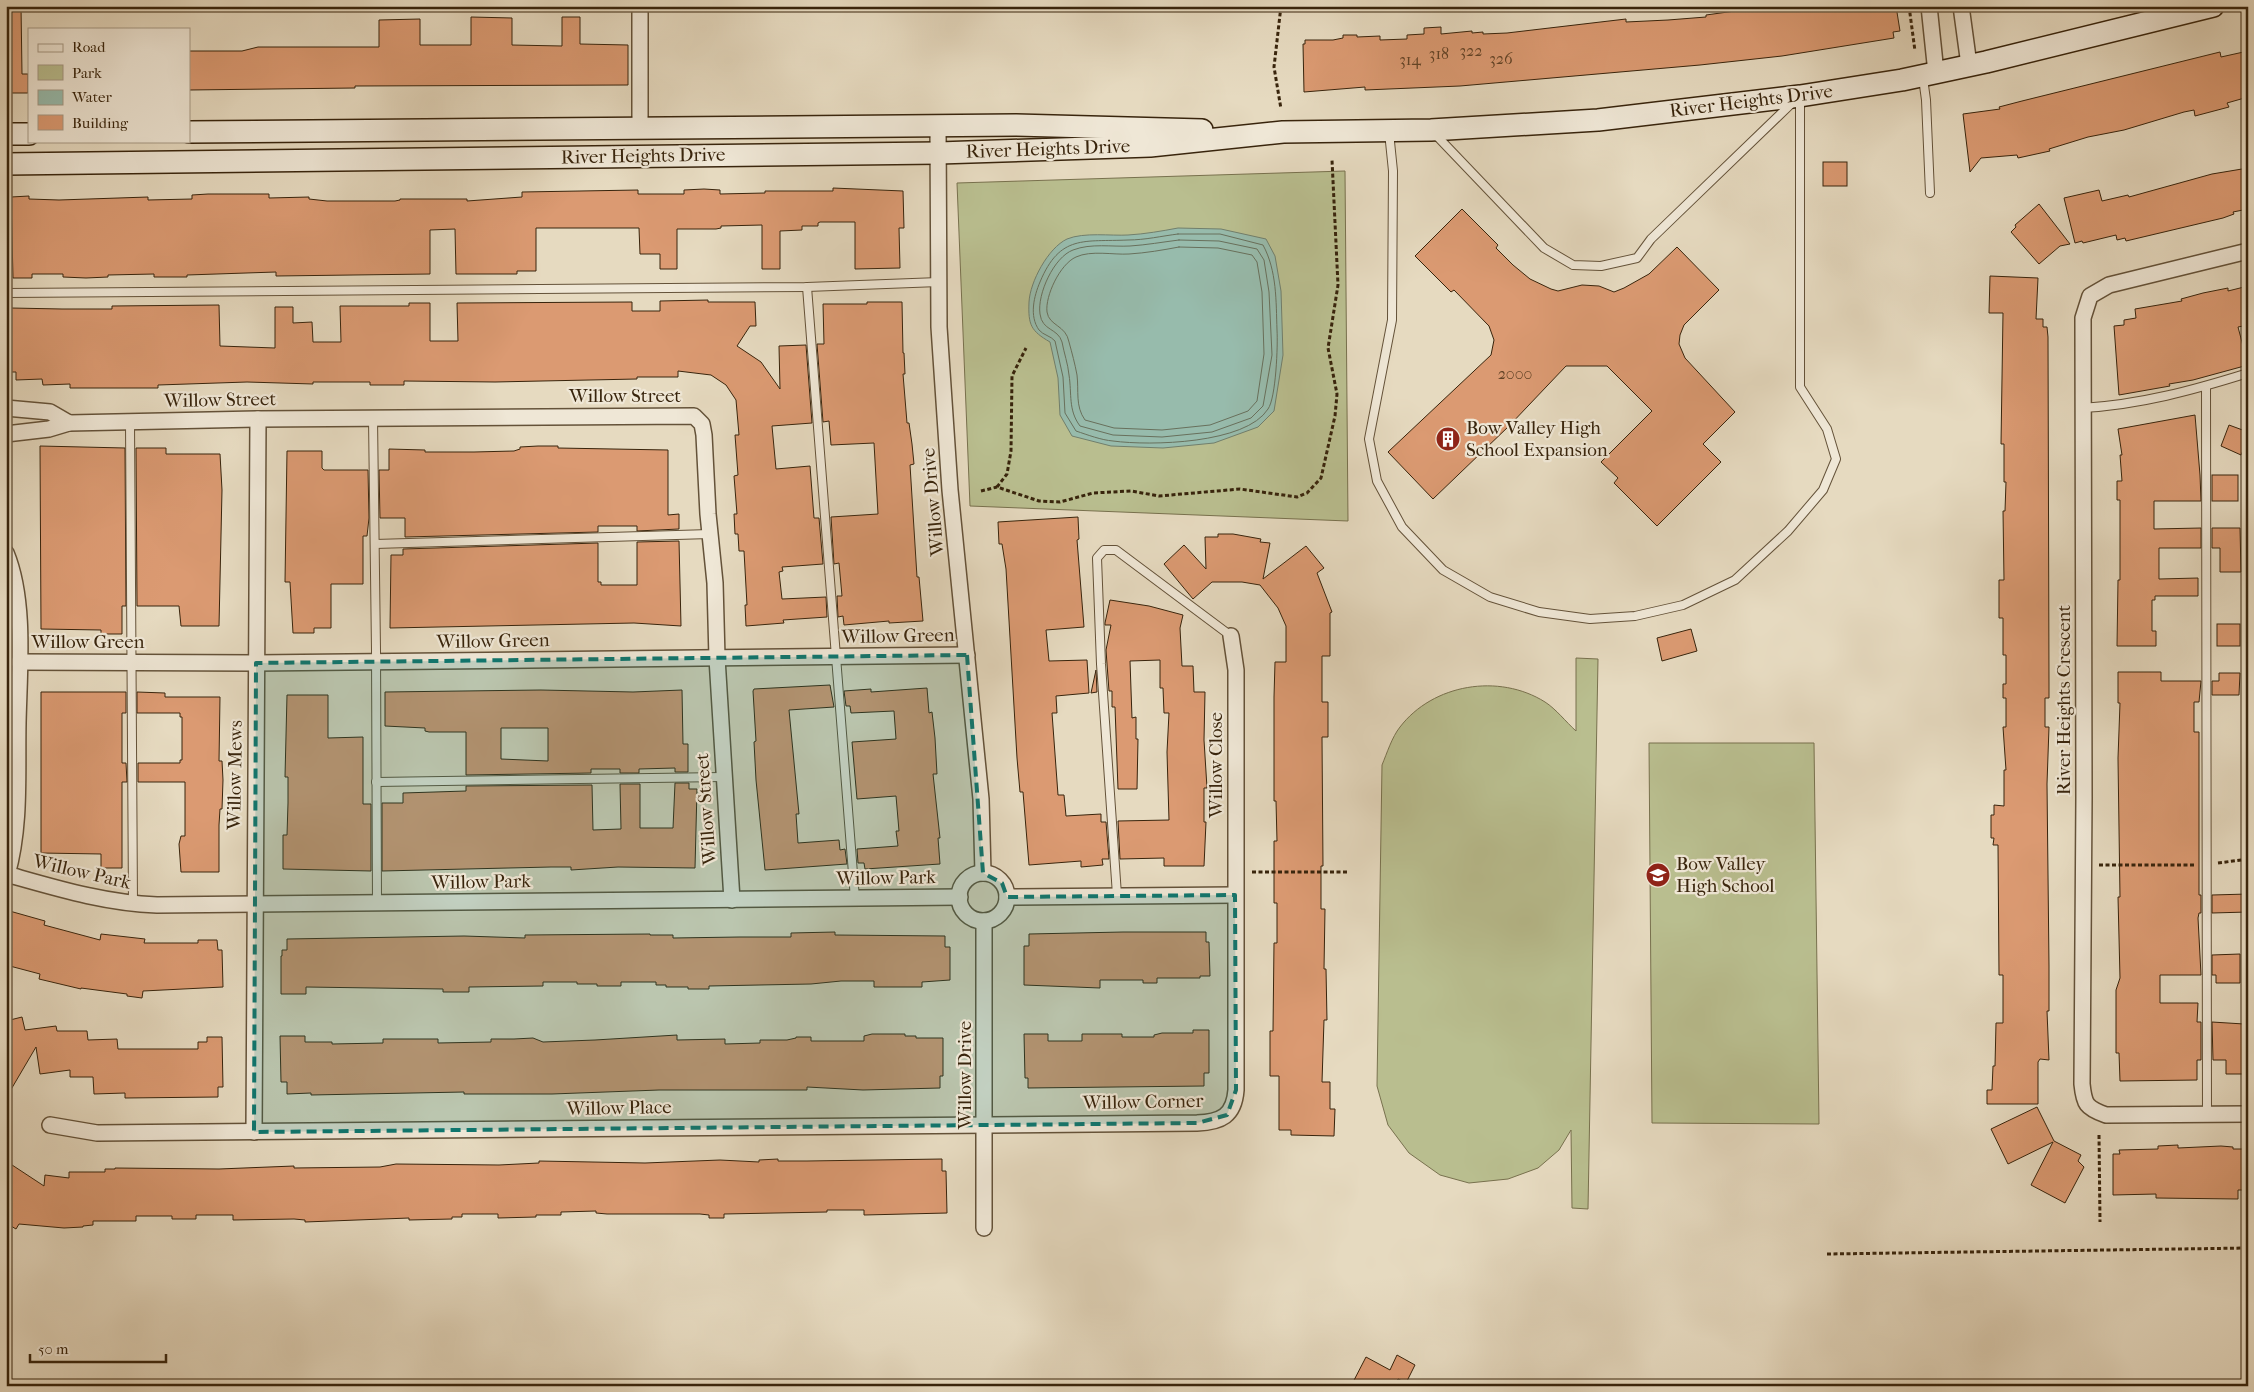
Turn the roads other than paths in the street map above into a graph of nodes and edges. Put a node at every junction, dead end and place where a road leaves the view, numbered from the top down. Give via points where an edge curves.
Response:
1 (279, 6) edge
2 (374, 6) edge
3 (640, 6) edge
4 (1929, 6) edge
5 (1962, 6) edge
6 (2213, 6) edge
7 (1969, 65) junction
8 (1929, 74) junction
9 (1800, 96) junction
10 (938, 126) junction
11 (640, 129) junction
12 (1389, 130) junction
13 (1431, 130) junction
14 (190, 132) edge
15 (1280, 133) junction
16 (6, 134) edge
17 (28, 134) edge
18 (939, 153) junction
19 (6, 164) edge
20 (1930, 194) dead end
21 (2248, 251) edge
22 (939, 282) junction
23 (807, 287) junction
24 (6, 293) edge
25 (2248, 373) edge
26 (2206, 386) junction
27 (6, 408) edge
28 (2082, 408) junction
29 (373, 418) junction
30 (258, 419) junction
31 (130, 422) junction
32 (69, 423) junction
33 (6, 434) edge
34 (710, 534) junction
35 (375, 544) junction
36 (6, 553) edge
37 (1231, 636) joint
38 (967, 655) junction
39 (836, 656) junction
40 (716, 658) junction
41 (19, 662) junction
42 (133, 662) junction
43 (376, 662) junction
44 (256, 663) junction
45 (723, 778) junction
46 (376, 782) junction
47 (983, 873) junction
48 (7, 874) edge
49 (1117, 895) junction
50 (1235, 895) junction
51 (960, 897) junction
52 (1007, 897) junction
53 (855, 899) junction
54 (732, 900) junction
55 (376, 903) junction
56 (133, 904) junction
57 (254, 905) junction
58 (984, 921) junction
59 (2248, 1114) edge
60 (2207, 1115) junction
61 (985, 1124) junction
62 (50, 1125) dead end
63 (254, 1132) junction
64 (984, 1228) dead end

1 - 2 lane
3 - 11 street
4 - 8 street
5 - 7 street
6 - 7 street, River Heights Drive
7 - 8 street, River Heights Drive
8 - 9 street, River Heights Drive
8 - 20 lane via 1926,100
9 - 12 lane via 1800,387 1827,429 1836,459 1824,490 1788,531 1735,580 1683,605 1635,616 1590,619 1539,612 1490,597 1443,570 1402,527 1377,481 1369,439 1392,320
9 - 13 street, River Heights Drive via 1598,120
9 - 13 lane via 1651,240 1637,258 1601,266 1573,265 1544,248
10 - 11 street, River Heights Drive
10 - 15 street, River Heights Drive
10 - 18 street, Willow Drive
11 - 14 street, River Heights Drive
12 - 13 street, River Heights Drive
12 - 15 street, River Heights Drive
15 - 18 street, River Heights Drive via 1150,146
16 - 17 street
18 - 19 street, River Heights Drive
18 - 22 street, Willow Drive
21 - 28 street, River Heights Crescent via 2109,285 2090,296 2083,318
22 - 23 lane
22 - 38 street, Willow Drive via 950,480
23 - 24 lane
23 - 39 lane
25 - 26 lane
26 - 28 lane via 2116,406
26 - 60 lane
27 - 32 street, Willow Street via 50,412
28 - 60 street, River Heights Crescent via 2084,1101 2093,1110 2106,1114
29 - 30 street, Willow Street
29 - 34 street, Willow Street via 694,416 702,424 704,435
29 - 35 lane
30 - 31 street, Willow Street
30 - 44 street, Willow Mews
31 - 32 street, Willow Street
31 - 42 lane
32 - 33 street, Willow Street via 48,430
34 - 35 lane
34 - 40 street, Willow Street via 715,583
35 - 43 lane
36 - 41 street via 17,592
37 - 49 lane via 1116,550 1104,550 1097,558
37 - 50 street, Willow Close via 1236,670
38 - 39 street, Willow Green
38 - 47 street, Willow Drive via 981,799
39 - 40 street, Willow Green
39 - 53 lane
40 - 43 street, Willow Green
40 - 45 street, Willow Street
41 - 42 street, Willow Green
41 - 48 street via 16,835
42 - 44 street, Willow Green
42 - 56 lane
43 - 44 street, Willow Green
43 - 46 lane
44 - 57 street, Willow Mews
45 - 46 lane
45 - 54 street, Willow Street
46 - 55 lane
47 - 51 street via 968,879
47 - 52 street via 1002,882
48 - 56 street, Willow Park via 91,898
49 - 50 street
49 - 52 street
50 - 61 street, Willow Corner via 1236,1090 1235,1100 1227,1114 1218,1120 1197,1123
51 - 53 street, Willow Park
51 - 58 street via 967,914
52 - 58 street via 1003,911 997,917
53 - 54 street, Willow Park
54 - 55 street, Willow Park
55 - 57 street, Willow Park
56 - 57 street, Willow Park
57 - 63 street, Willow Mews
58 - 61 street, Willow Drive
59 - 60 street, River Heights Crescent
61 - 63 street, Willow Place
61 - 64 street, Willow Drive
62 - 63 street, Willow Place via 97,1133

